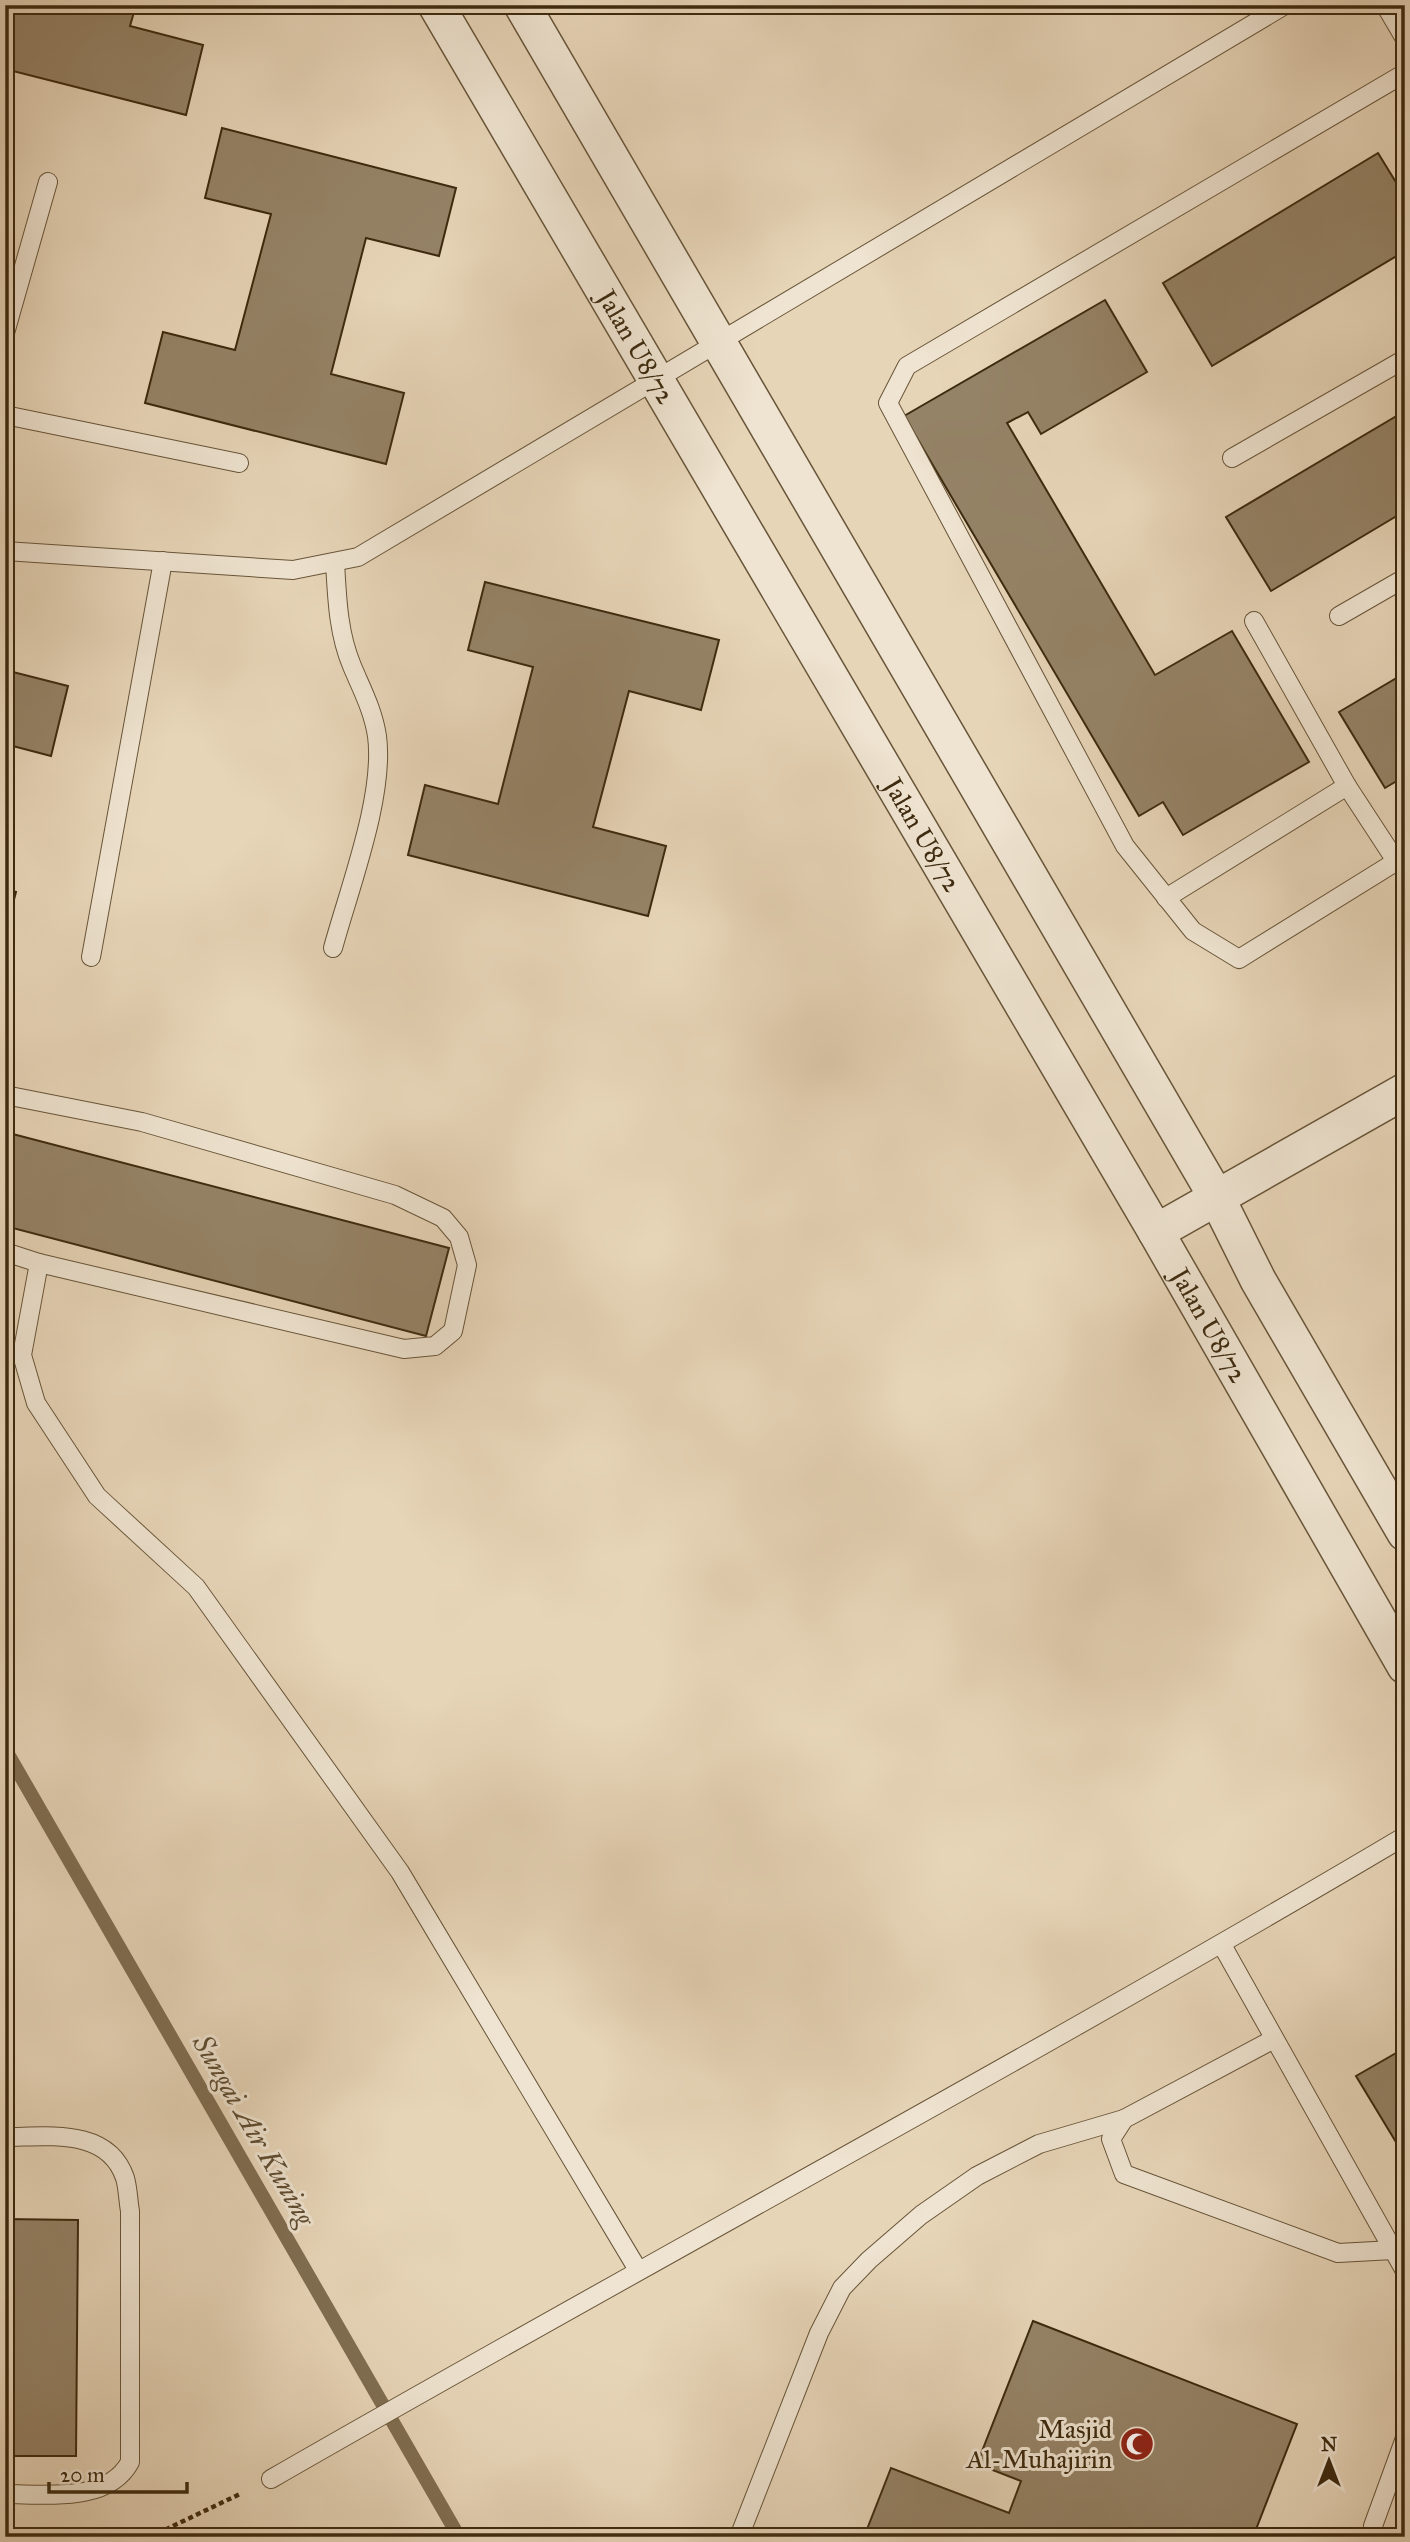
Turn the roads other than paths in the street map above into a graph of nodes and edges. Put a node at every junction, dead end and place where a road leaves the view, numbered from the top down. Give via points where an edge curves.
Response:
1 (436, 5) edge
2 (522, 5) edge
3 (1285, 5) edge
4 (1385, 5) edge
5 (1405, 39) edge
6 (1405, 73) edge
7 (48, 181) dead end
8 (5, 333) edge
9 (718, 344) junction
10 (1405, 359) edge
11 (655, 382) junction
12 (5, 415) edge
13 (1232, 458) dead end
14 (239, 463) dead end
15 (5, 551) edge
16 (163, 561) junction
17 (335, 562) junction
18 (1405, 578) edge
19 (1339, 616) dead end
20 (1254, 621) dead end
21 (1347, 786) junction
22 (1401, 858) edge
23 (1166, 898) junction
24 (333, 948) dead end
25 (91, 957) dead end
26 (1405, 1091) edge
27 (5, 1095) edge
28 (1217, 1198) junction
29 (1156, 1232) junction
30 (5, 1252) edge
31 (38, 1263) junction
32 (1405, 1533) edge
33 (1405, 1666) edge
34 (1405, 1836) edge
35 (1222, 1945) junction
36 (1274, 2039) junction
37 (1124, 2119) junction
38 (5, 2137) edge
39 (1392, 2250) junction
40 (638, 2270) junction
41 (1405, 2271) edge
42 (1405, 2438) edge
43 (271, 2479) road end
44 (5, 2494) edge
45 (739, 2537) edge
46 (1373, 2537) edge

1 - 11 street, Jalan U8/72
2 - 9 street
3 - 9 lane
4 - 5 lane
6 - 23 lane via 907,366 888,403 1125,846
7 - 8 lane
9 - 11 lane
9 - 28 street
10 - 13 lane
11 - 17 lane via 358,557
11 - 29 street, Jalan U8/72
12 - 14 lane
15 - 16 lane
16 - 17 lane via 293,569
16 - 25 lane
17 - 24 lane via 337,614 351,665 368,698 377,738 374,797
18 - 19 lane
20 - 21 lane
21 - 22 lane
21 - 23 lane
22 - 23 lane via 1239,959 1193,931
26 - 28 street
27 - 31 lane via 142,1122 395,1195 443,1218 459,1237 467,1265 453,1331 435,1346 404,1349
28 - 29 street
28 - 32 street via 1258,1280
29 - 33 street, Jalan U8/72
30 - 31 lane
31 - 40 lane via 22,1355 36,1403 97,1496 196,1587 400,1871
34 - 35 lane
35 - 36 lane
35 - 40 lane
36 - 37 lane
36 - 39 lane
37 - 39 lane via 1111,2139 1124,2174 1338,2253
37 - 45 lane via 1039,2144 977,2176 921,2215 842,2288 819,2333
38 - 44 lane via 83,2138 107,2152 124,2176 130,2211 131,2462 123,2476 99,2488 65,2494
39 - 41 lane
40 - 43 lane
42 - 46 lane

